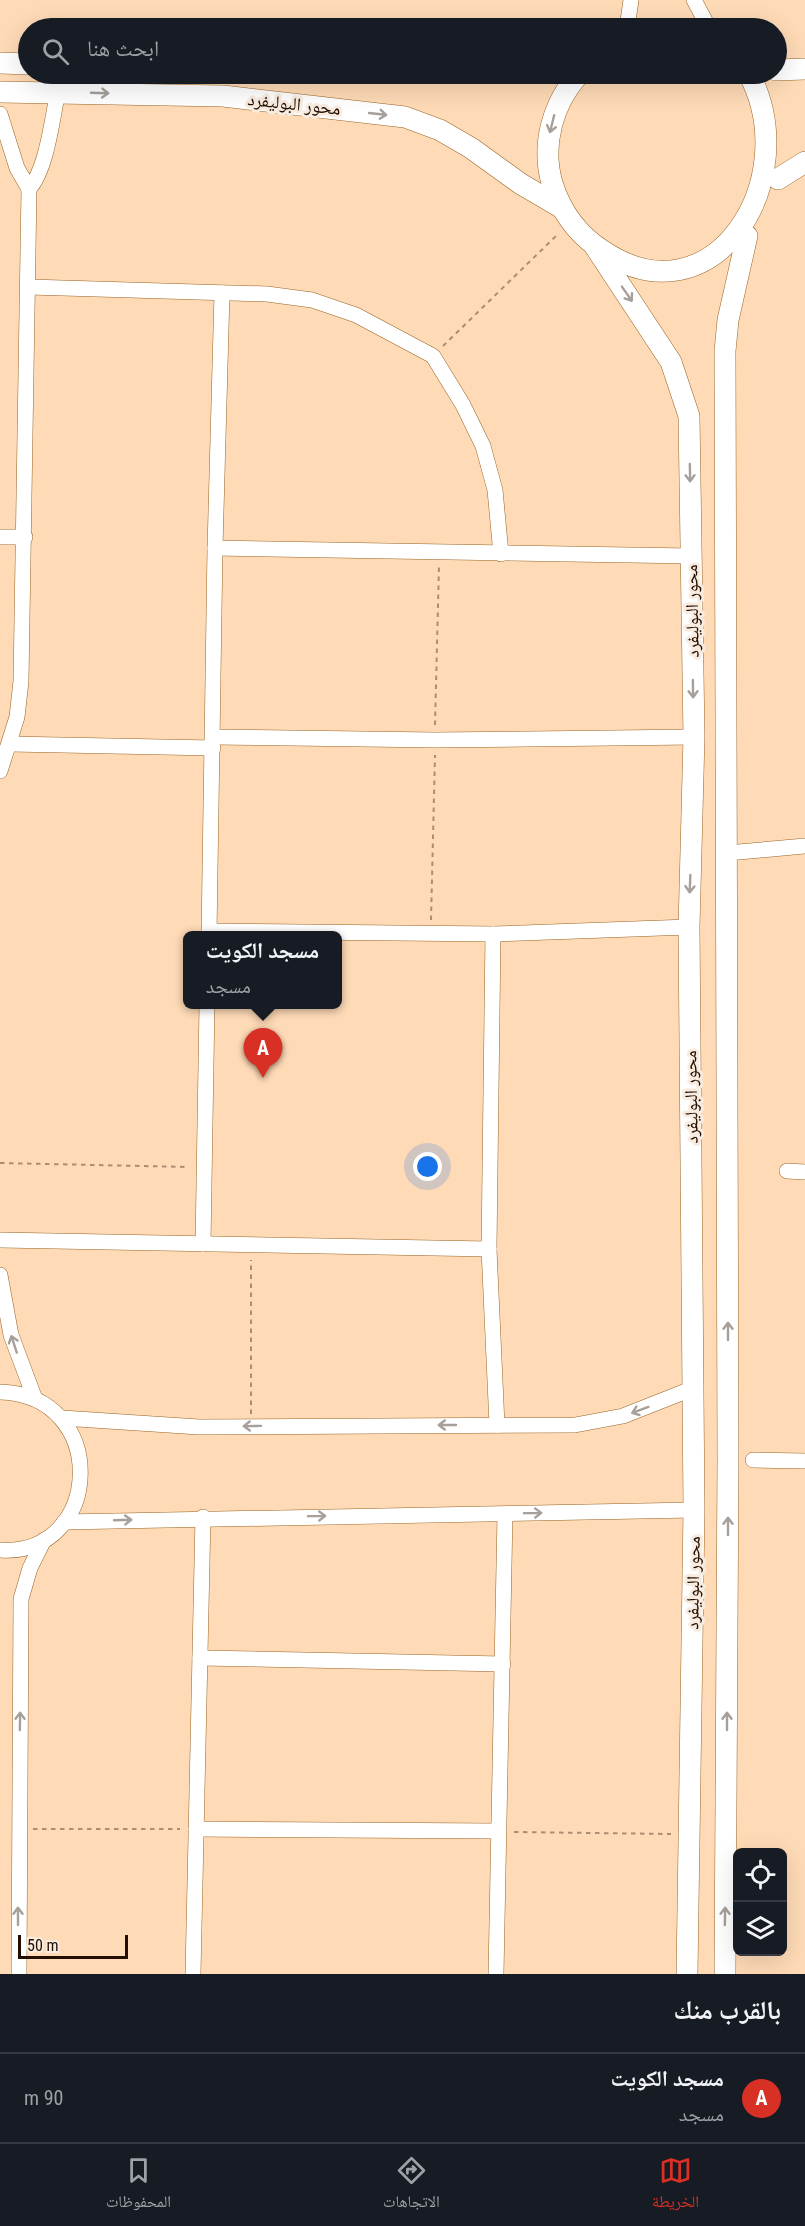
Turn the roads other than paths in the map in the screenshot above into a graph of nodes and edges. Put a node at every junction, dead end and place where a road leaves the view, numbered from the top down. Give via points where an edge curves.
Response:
1 (631, 0) edge
2 (694, 0) edge
3 (628, 18) edge
4 (703, 18) edge
5 (0, 63) edge
6 (18, 64) edge
7 (805, 69) edge
8 (787, 70) edge
9 (571, 84) edge
10 (756, 84) edge
11 (58, 91) junction
12 (0, 92) edge
13 (0, 114) edge
14 (805, 162) edge
15 (778, 179) junction
16 (29, 189) junction
17 (566, 214) junction
18 (747, 236) junction
19 (594, 245) junction
20 (29, 287) junction
21 (222, 293) junction
22 (0, 537) edge
23 (25, 537) junction
24 (215, 548) junction
25 (501, 554) junction
26 (691, 556) junction
27 (693, 737) junction
28 (213, 742) junction
29 (10, 744) junction
30 (0, 771) edge
31 (805, 846) edge
32 (727, 854) junction
33 (688, 927) junction
34 (209, 931) edge
35 (342, 933) edge
36 (493, 934) junction
37 (207, 1009) edge
38 (788, 1171) dead end
39 (805, 1172) edge
40 (0, 1240) edge
41 (202, 1244) junction
42 (489, 1249) junction
43 (0, 1275) edge
44 (694, 1388) junction
45 (0, 1392) edge
46 (35, 1399) junction
47 (62, 1418) junction
48 (497, 1425) junction
49 (753, 1460) dead end
50 (805, 1461) edge
51 (694, 1510) junction
52 (506, 1514) junction
53 (203, 1517) junction
54 (64, 1522) junction
55 (44, 1540) junction
56 (0, 1550) edge
57 (200, 1658) junction
58 (502, 1664) junction
59 (196, 1829) junction
60 (498, 1831) junction
61 (19, 1974) edge
62 (193, 1974) edge
63 (496, 1974) edge
64 (687, 1974) edge
65 (725, 1974) edge

1 - 3 street
2 - 4 street
5 - 6 street
7 - 8 street
9 -> 17 street via 556,111 548,144 550,177
10 - 15 street via 767,98 779,129
11 - 12 street, محور البوليفرد
11 - 16 street via 37,180
11 -> 17 street, محور البوليفرد via 223,96 405,117 440,130 471,148
13 - 16 street via 17,168
14 - 15 street
15 - 18 street via 767,210
16 - 20 street
17 - 19 street
18 - 19 street via 712,259 672,269 631,264
18 - 32 street, محور البوليفرد via 725,351
19 -> 26 street, محور البوليفرد via 670,362 689,416
20 - 21 street
20 - 23 street
21 - 24 street
21 - 25 street via 312,300 356,315 433,356 483,446 495,490
22 - 23 street
23 - 29 street via 21,681
24 - 25 street
24 - 28 street
25 - 26 street
26 -> 27 street, محور البوليفرد
27 - 28 street
27 -> 33 street, محور البوليفرد
28 - 29 street
28 - 34 street
29 - 30 street
31 - 32 street
65 -> 32 street, محور البوليفرد
33 - 36 street
33 - 44 street, محور البوليفرد
35 - 36 street
36 - 42 street
37 - 41 street
38 - 39 street
40 - 41 street
41 - 42 street
42 - 48 street
46 -> 43 street via 11,1335
44 -> 48 street via 599,1422
44 - 51 street, محور البوليفرد
45 - 46 street
46 - 47 street
48 -> 47 street via 199,1427
47 - 54 street via 78,1448 82,1481 76,1503
49 - 50 street
52 -> 51 street
51 - 64 street, محور البوليفرد
53 -> 52 street
52 - 58 street
54 -> 53 street
53 - 57 street
54 - 55 street
55 - 56 street
61 -> 55 street via 21,1599
57 - 58 street
57 - 59 street
58 - 60 street
59 - 60 street
59 - 62 street
60 - 63 street

